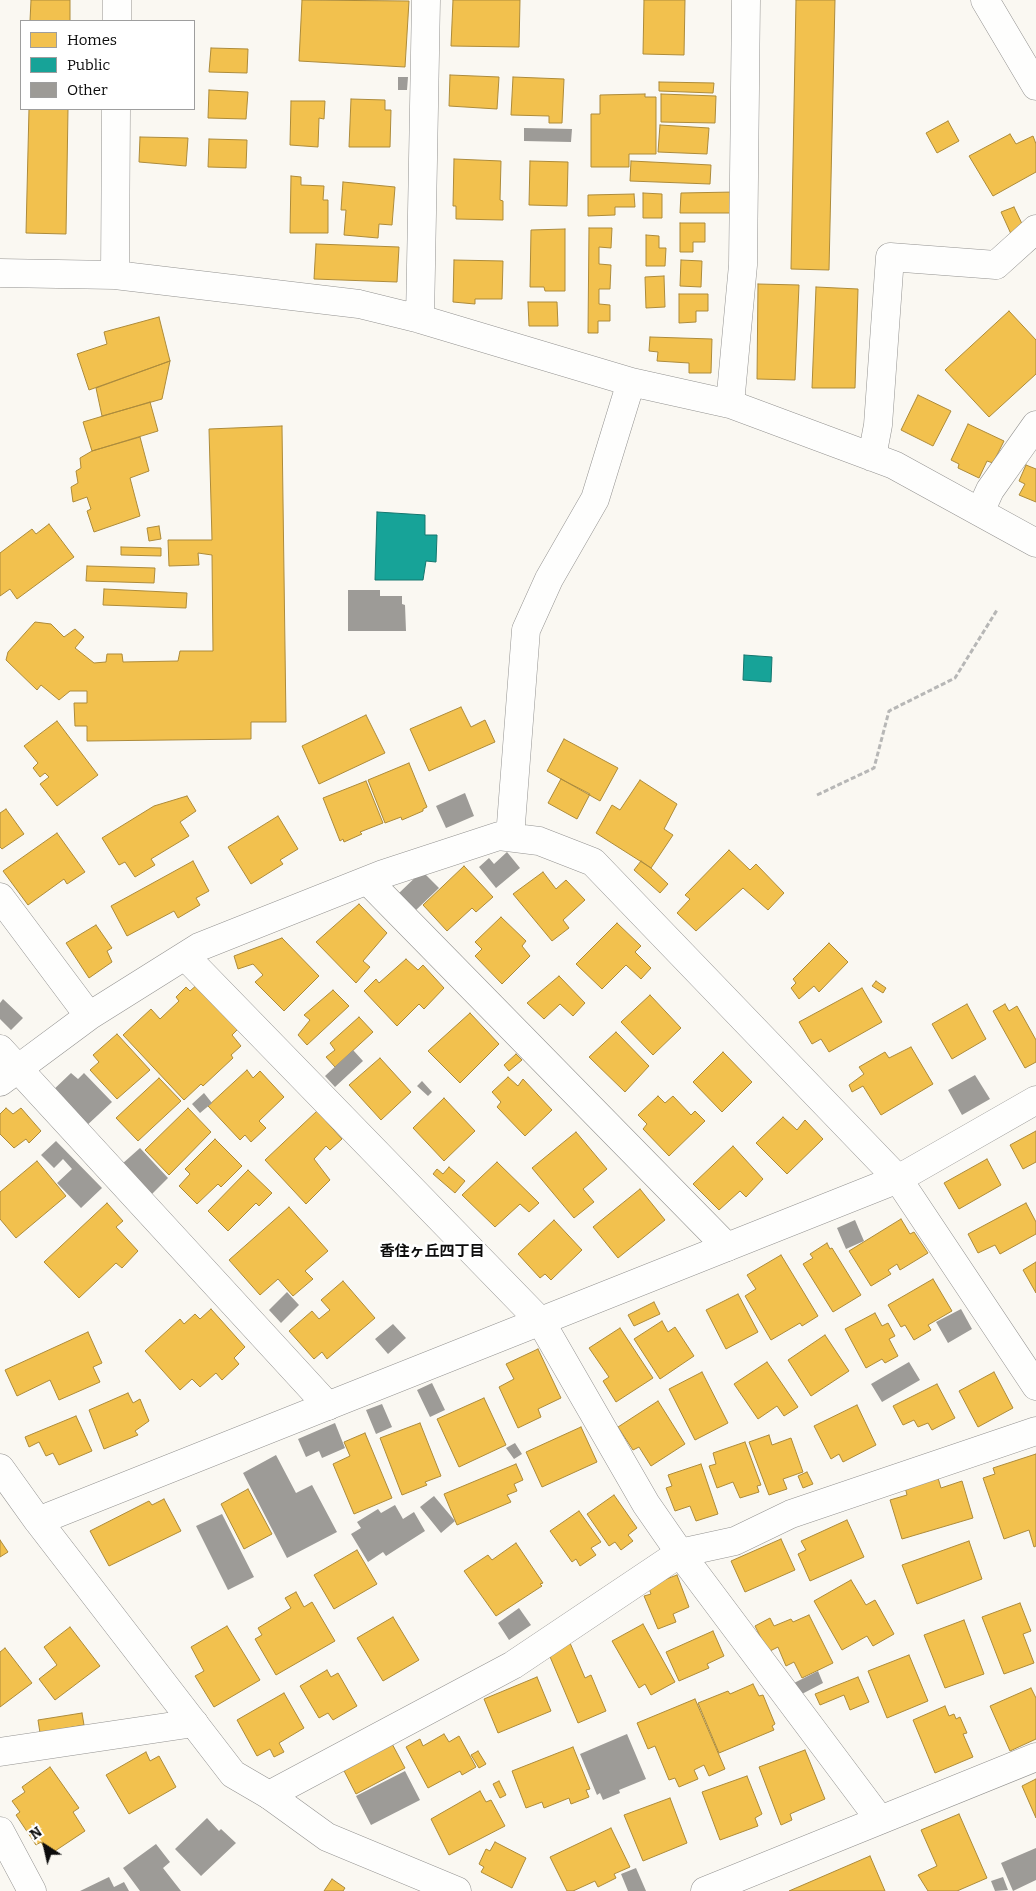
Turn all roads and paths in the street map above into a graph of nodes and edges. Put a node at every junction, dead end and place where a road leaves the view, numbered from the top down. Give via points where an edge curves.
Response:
1 (117, 0) edge
2 (426, 0) edge
3 (746, 0) edge
4 (985, 0) edge
5 (117, 20) edge
6 (1036, 86) edge
7 (116, 110) edge
8 (1036, 229) edge
9 (0, 272) edge
10 (116, 274) junction
11 (420, 319) junction
12 (630, 382) junction
13 (730, 404) junction
14 (1036, 425) edge
15 (872, 457) junction
16 (980, 512) junction
17 (1036, 543) edge
18 (997, 610) dead end
19 (817, 795) dead end
20 (510, 837) junction
21 (368, 880) junction
22 (0, 896) edge
23 (185, 956) junction
24 (89, 1016) junction
25 (0, 1049) edge
26 (10, 1075) edge
27 (1036, 1100) edge
28 (898, 1179) junction
29 (727, 1247) junction
30 (541, 1322) junction
31 (1036, 1386) edge
32 (328, 1406) junction
33 (1036, 1431) edge
34 (0, 1468) edge
35 (38, 1521) junction
36 (680, 1553) junction
37 (194, 1723) junction
38 (0, 1752) edge
39 (1036, 1757) edge
40 (269, 1795) junction
41 (880, 1820) junction
42 (0, 1831) edge
43 (32, 1891) edge
44 (456, 1891) edge
45 (705, 1891) edge

1 - 5 street
2 - 11 street
3 - 13 street via 744,265
4 - 6 street
7 - 10 street
8 - 15 street via 996,265 890,257 878,425
9 - 10 street
10 - 11 street via 359,304
11 - 12 street
12 - 13 street
12 - 20 street via 595,499 549,579 526,630
13 - 15 street
14 - 16 street via 990,490
15 - 16 street via 894,465
16 - 17 street
18 - 19 path via 955,678 889,711 874,768
20 - 21 street via 499,836
20 - 28 street via 539,841 593,862
21 - 23 street
21 - 29 street
22 - 24 street
23 - 24 street
23 - 30 street
24 - 26 street
25 - 26 street
26 - 32 street
27 - 28 street
28 - 29 street
28 - 31 street
29 - 30 street
30 - 32 street
30 - 36 street via 646,1504
32 - 35 street
33 - 36 street via 791,1514 735,1541
34 - 35 street
35 - 37 street
36 - 40 street via 514,1666
36 - 41 street
37 - 38 street
37 - 40 street via 233,1774
39 - 41 street
40 - 44 street via 328,1837
41 - 45 street
42 - 43 street

